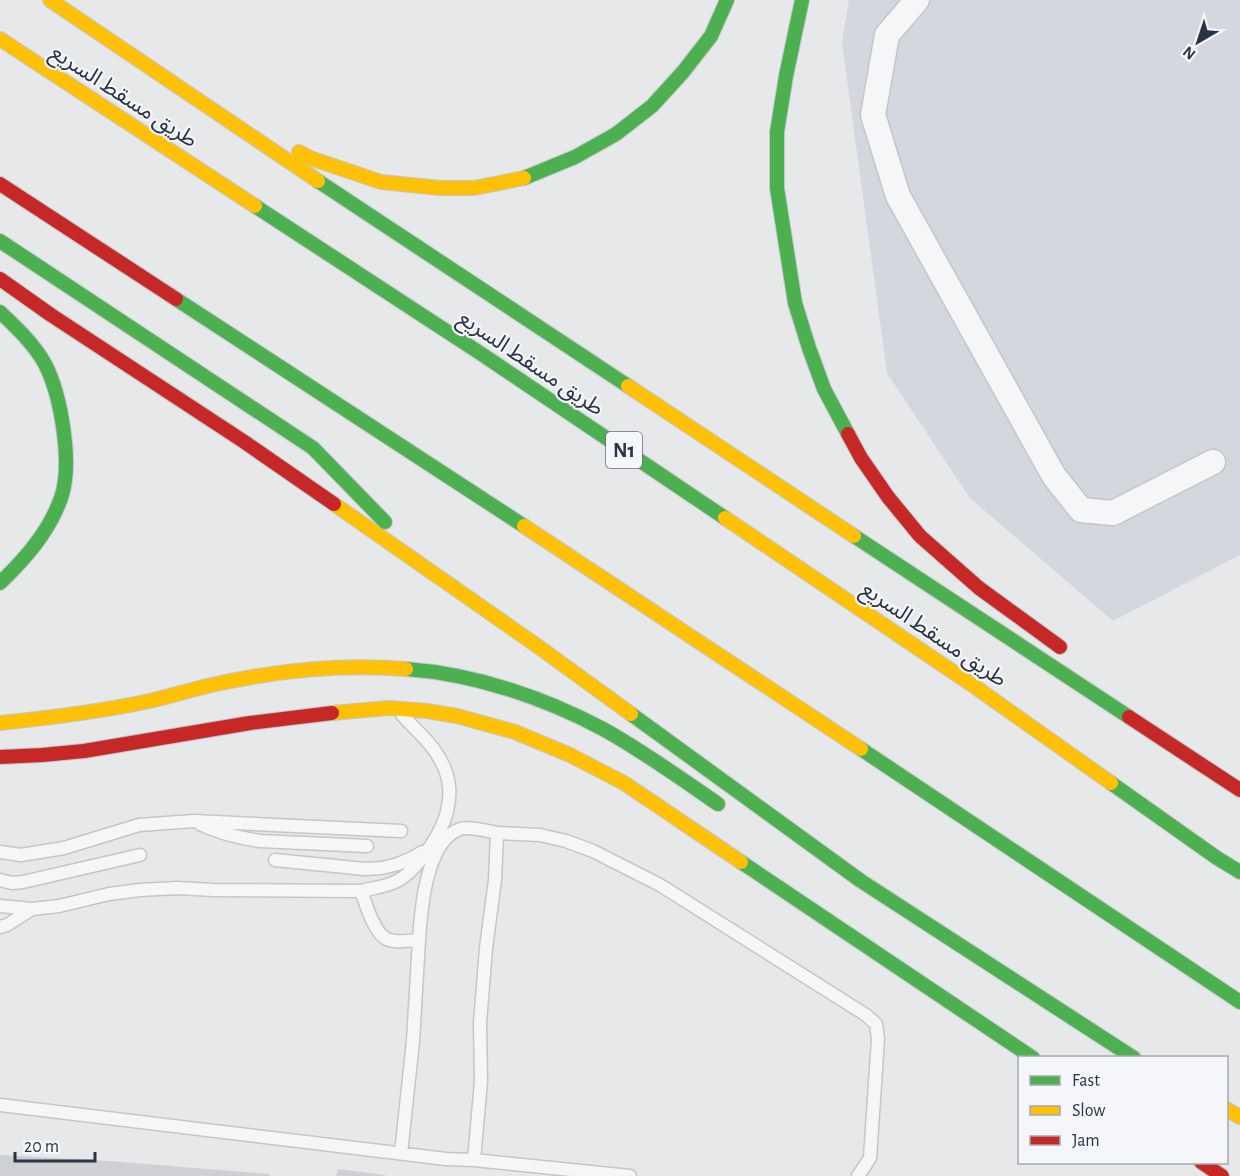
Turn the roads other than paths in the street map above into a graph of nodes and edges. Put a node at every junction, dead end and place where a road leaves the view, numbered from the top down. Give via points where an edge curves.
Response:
1 (50, 0) edge
2 (727, 0) edge
3 (802, 0) edge
4 (917, 0) edge
5 (0, 39) edge
6 (0, 184) edge
7 (0, 241) edge
8 (0, 279) edge
9 (0, 312) edge
10 (1213, 462) dead end
11 (437, 576) junction
12 (0, 584) edge
13 (1074, 657) dead end
14 (395, 708) junction
15 (1158, 720) dead end
16 (0, 723) edge
17 (0, 758) edge
18 (1240, 788) edge
19 (724, 808) dead end
20 (194, 821) junction
21 (401, 831) dead end
22 (497, 832) junction
23 (367, 846) dead end
24 (428, 848) junction
25 (0, 852) edge
26 (140, 855) dead end
27 (275, 860) dead end
28 (815, 864) dead end
29 (1240, 872) edge
30 (0, 880) edge
31 (861, 881) junction
32 (361, 891) junction
33 (0, 906) edge
34 (32, 909) junction
35 (0, 927) edge
36 (419, 940) junction
37 (1240, 1002) edge
38 (1030, 1056) edge
39 (1131, 1056) edge
40 (0, 1105) edge
41 (401, 1153) junction
42 (474, 1160) junction
43 (1204, 1164) edge
44 (1219, 1175) edge
45 (630, 1176) edge
46 (858, 1176) edge

1 - 2 main road via 310,158 381,182 474,188 523,179 616,134 652,106 683,72 711,36
1 - 18 main road via 420,250
3 - 13 main road via 777,132 777,188 795,303 824,389 861,458 920,536 980,588
4 - 10 street via 887,35 873,115 898,196 1054,476 1081,510 1113,513
5 - 29 main road, طريق مسقط السريع / N1 via 542,395 971,684
6 - 37 main road via 594,571
7 - 11 main road via 313,448
8 - 11 main road
9 - 12 main road via 21,331 45,363 59,402 65,463 62,495 47,528
11 - 31 main road
14 - 17 main road via 304,715 145,743
14 - 24 lane via 435,750 445,767 448,806 443,824
14 - 38 main road via 432,712 512,731 588,763 624,783
15 - 18 main road
16 - 19 main road via 84,712 305,669 363,666 422,670 479,680 588,721
20 - 21 lane
20 - 23 lane via 242,839
20 - 25 lane via 139,825 64,848 21,855
22 - 36 lane via 462,828 439,847 423,893
22 - 42 lane via 480,1023 481,1081
22 - 46 lane via 566,841 632,870 876,1024 870,1158
24 - 27 lane via 399,864 382,868
24 - 32 lane via 421,860 398,880
26 - 30 lane via 23,882
28 - 31 main road
31 - 39 main road
32 - 34 lane via 140,890
32 - 36 lane via 376,928 386,939
33 - 34 lane
34 - 35 lane
36 - 41 lane
40 - 41 lane
41 - 42 lane
42 - 45 lane
43 - 44 main road

